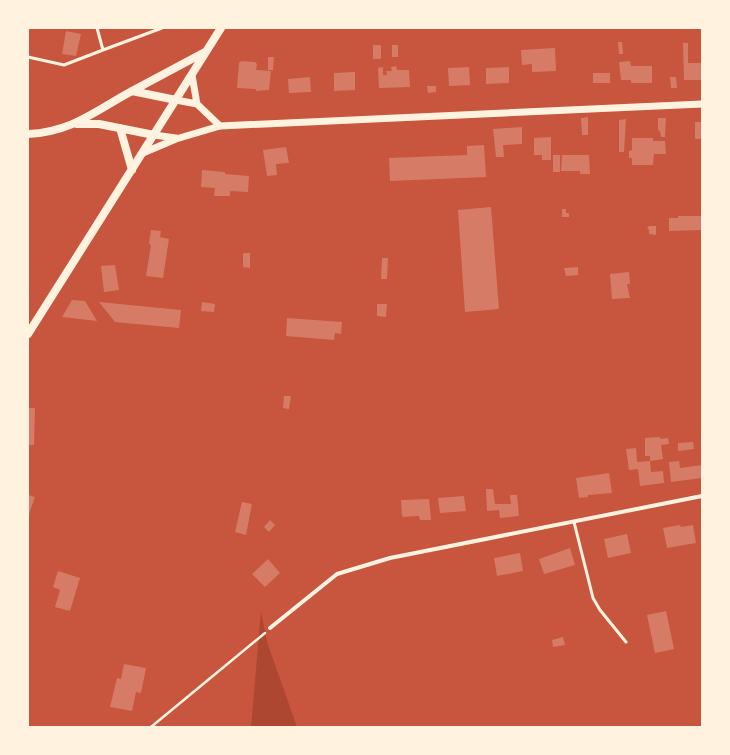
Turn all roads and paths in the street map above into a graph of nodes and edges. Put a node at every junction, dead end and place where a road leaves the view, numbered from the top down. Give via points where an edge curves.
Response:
1 (97, 28) edge
2 (162, 28) edge
3 (221, 28) edge
4 (103, 50) junction
5 (206, 52) junction
6 (28, 56) edge
7 (192, 75) junction
8 (132, 91) junction
9 (176, 100) junction
10 (197, 104) junction
11 (702, 104) edge
12 (77, 124) junction
13 (220, 126) junction
14 (120, 128) junction
15 (28, 134) edge
16 (154, 135) junction
17 (176, 138) junction
18 (143, 153) junction
19 (132, 170) junction
20 (28, 334) edge
21 (702, 496) edge
22 (574, 522) junction
23 (270, 628) joint
24 (626, 642) dead end
25 (151, 727) edge

1 - 4 lane
2 - 4 lane
3 - 5 main road
4 - 6 lane via 64,66
5 - 7 main road
5 - 8 main road
7 - 9 main road
7 - 10 street
8 - 9 main road
8 - 12 main road
9 - 10 street
9 - 16 main road
10 - 13 street
11 - 13 street
12 - 14 main road via 99,124
12 - 15 main road via 54,132
13 - 17 street
14 - 16 main road
14 - 19 main road
16 - 17 street
16 - 18 main road
17 - 18 street
18 - 19 main road
19 - 20 main road
21 - 22 street
22 - 23 street via 390,558 337,574
22 - 24 lane via 593,598
23 - 25 path

